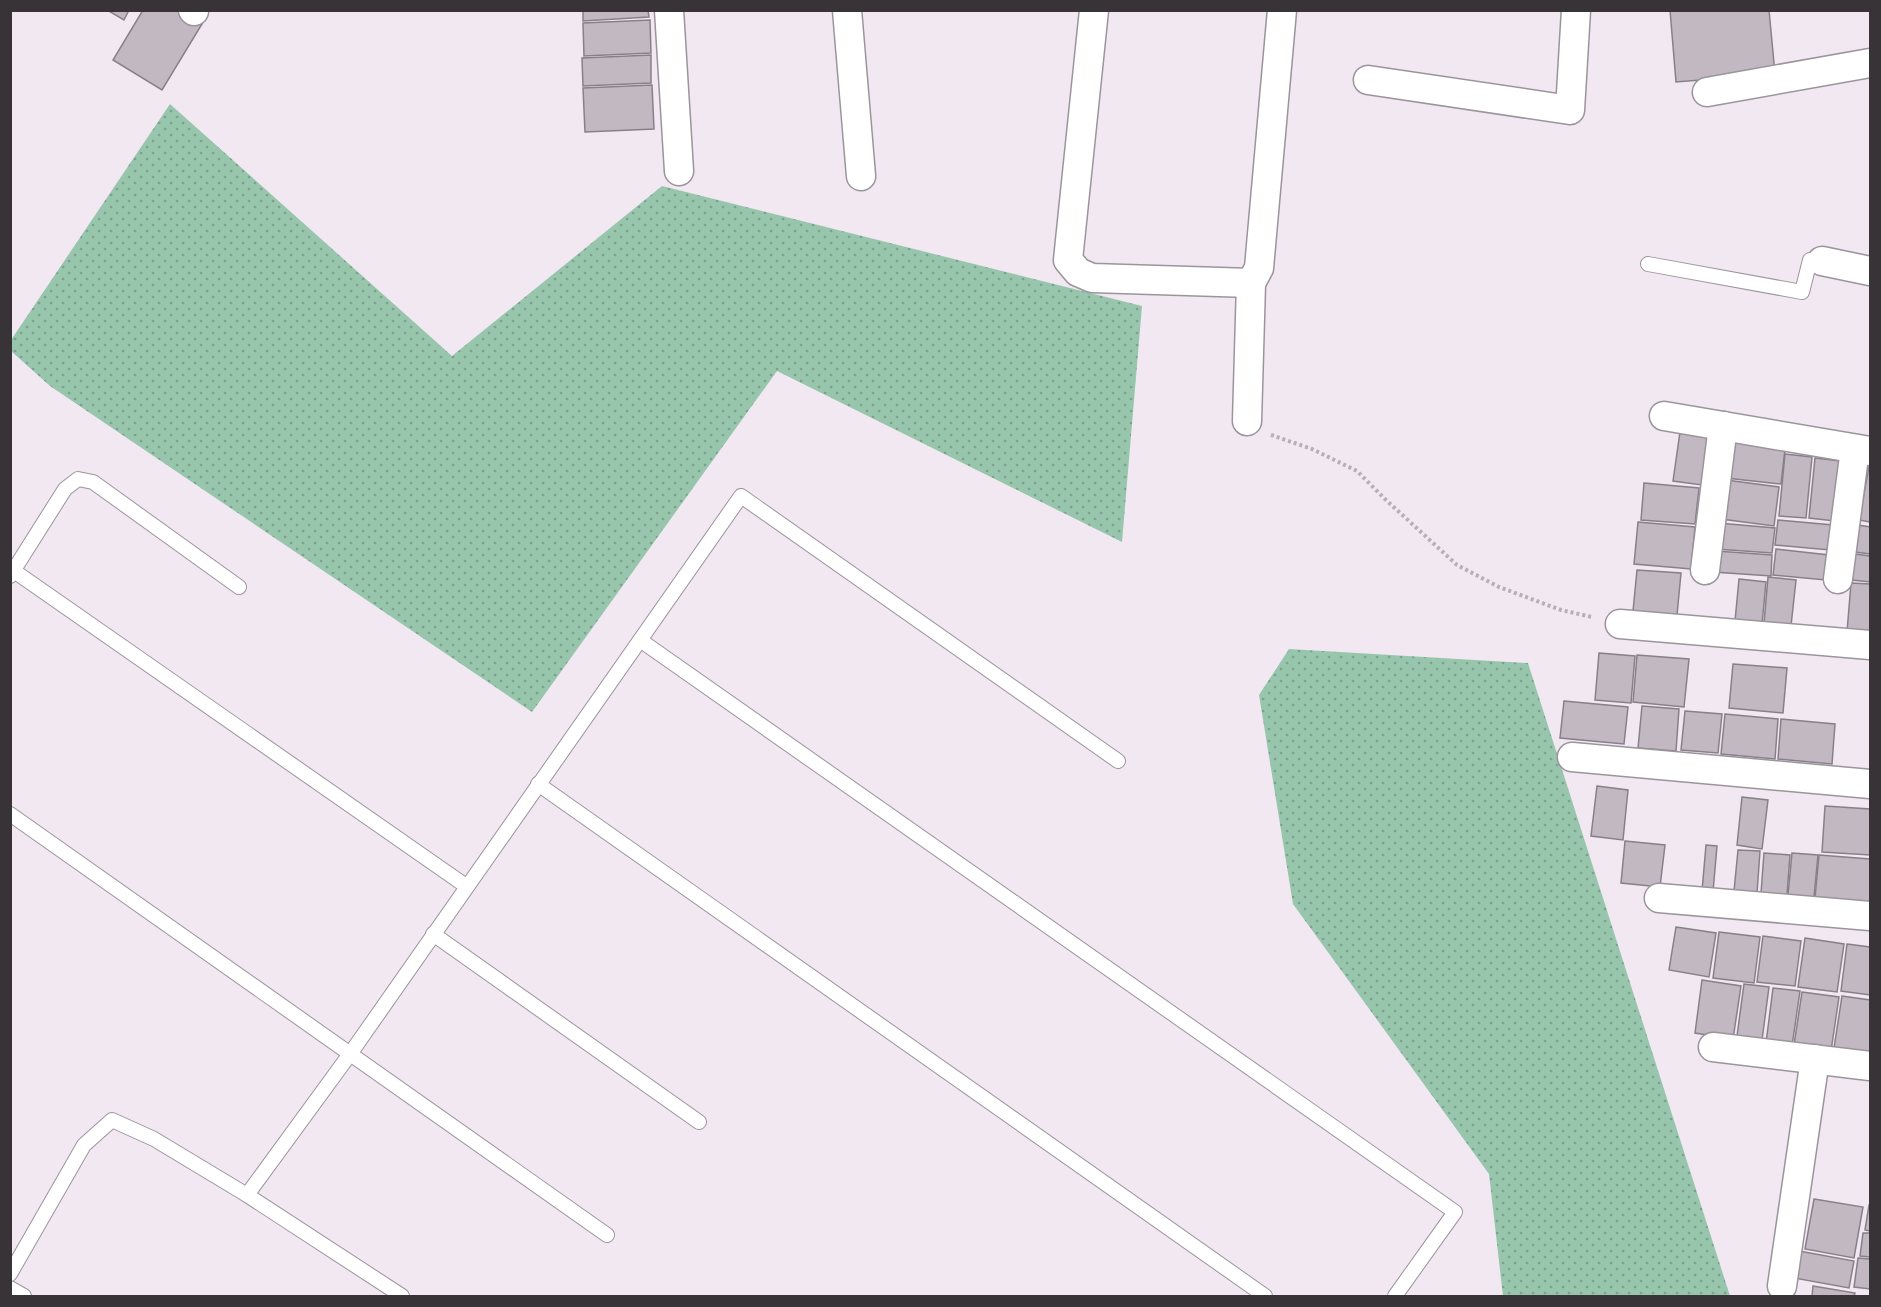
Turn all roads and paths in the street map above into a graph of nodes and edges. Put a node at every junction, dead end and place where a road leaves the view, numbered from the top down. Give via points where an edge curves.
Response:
1 (669, 10) edge
2 (847, 10) edge
3 (1094, 10) edge
4 (1282, 10) edge
5 (1576, 10) edge
6 (1870, 63) edge
7 (1368, 80) dead end
8 (1707, 92) dead end
9 (678, 171) dead end
10 (861, 176) dead end
11 (1822, 261) joint
12 (1648, 264) dead end
13 (1870, 271) edge
14 (1251, 283) junction
15 (1664, 416) dead end
16 (1247, 421) joint
17 (1723, 426) junction
18 (1863, 450) edge
19 (1705, 570) dead end
20 (12, 574) edge
21 (1838, 579) dead end
22 (239, 587) dead end
23 (1620, 624) joint
24 (640, 640) junction
25 (1870, 645) edge
26 (1572, 757) dead end
27 (1118, 761) dead end
28 (538, 784) junction
29 (1870, 784) edge
30 (10, 814) edge
31 (466, 886) junction
32 (1659, 898) dead end
33 (1870, 916) edge
34 (433, 934) junction
35 (1713, 1047) dead end
36 (350, 1054) junction
37 (1815, 1059) junction
38 (1870, 1066) edge
39 (699, 1122) dead end
40 (248, 1195) junction
41 (607, 1234) dead end
42 (10, 1274) edge
43 (1782, 1286) dead end
44 (10, 1288) edge
45 (24, 1296) edge
46 (402, 1296) edge
47 (1265, 1296) edge
48 (1395, 1296) edge

1 - 9 street
2 - 10 street
3 - 14 street via 1068,260 1078,272 1092,278
4 - 14 street via 1259,268
5 - 7 street via 1570,110
6 - 8 street
11 - 12 lane via 1810,260 1802,292
11 - 13 street
14 - 16 street
15 - 17 street
16 - 23 path via 1264,433 1312,449 1357,471 1458,565 1561,610
17 - 18 street
17 - 19 street
18 - 21 street
20 - 22 lane via 65,489 78,479 93,482
20 - 31 lane
23 - 25 street
24 - 27 lane via 741,496
24 - 28 lane
24 - 48 lane via 1455,1212
26 - 29 street
28 - 31 lane
28 - 47 lane
30 - 36 lane
31 - 34 lane
32 - 33 street
34 - 36 lane
34 - 39 lane
35 - 37 street
36 - 40 lane
36 - 41 lane
37 - 38 street
37 - 43 street
40 - 42 lane via 154,1139 112,1120 84,1145
40 - 46 lane
44 - 45 lane

